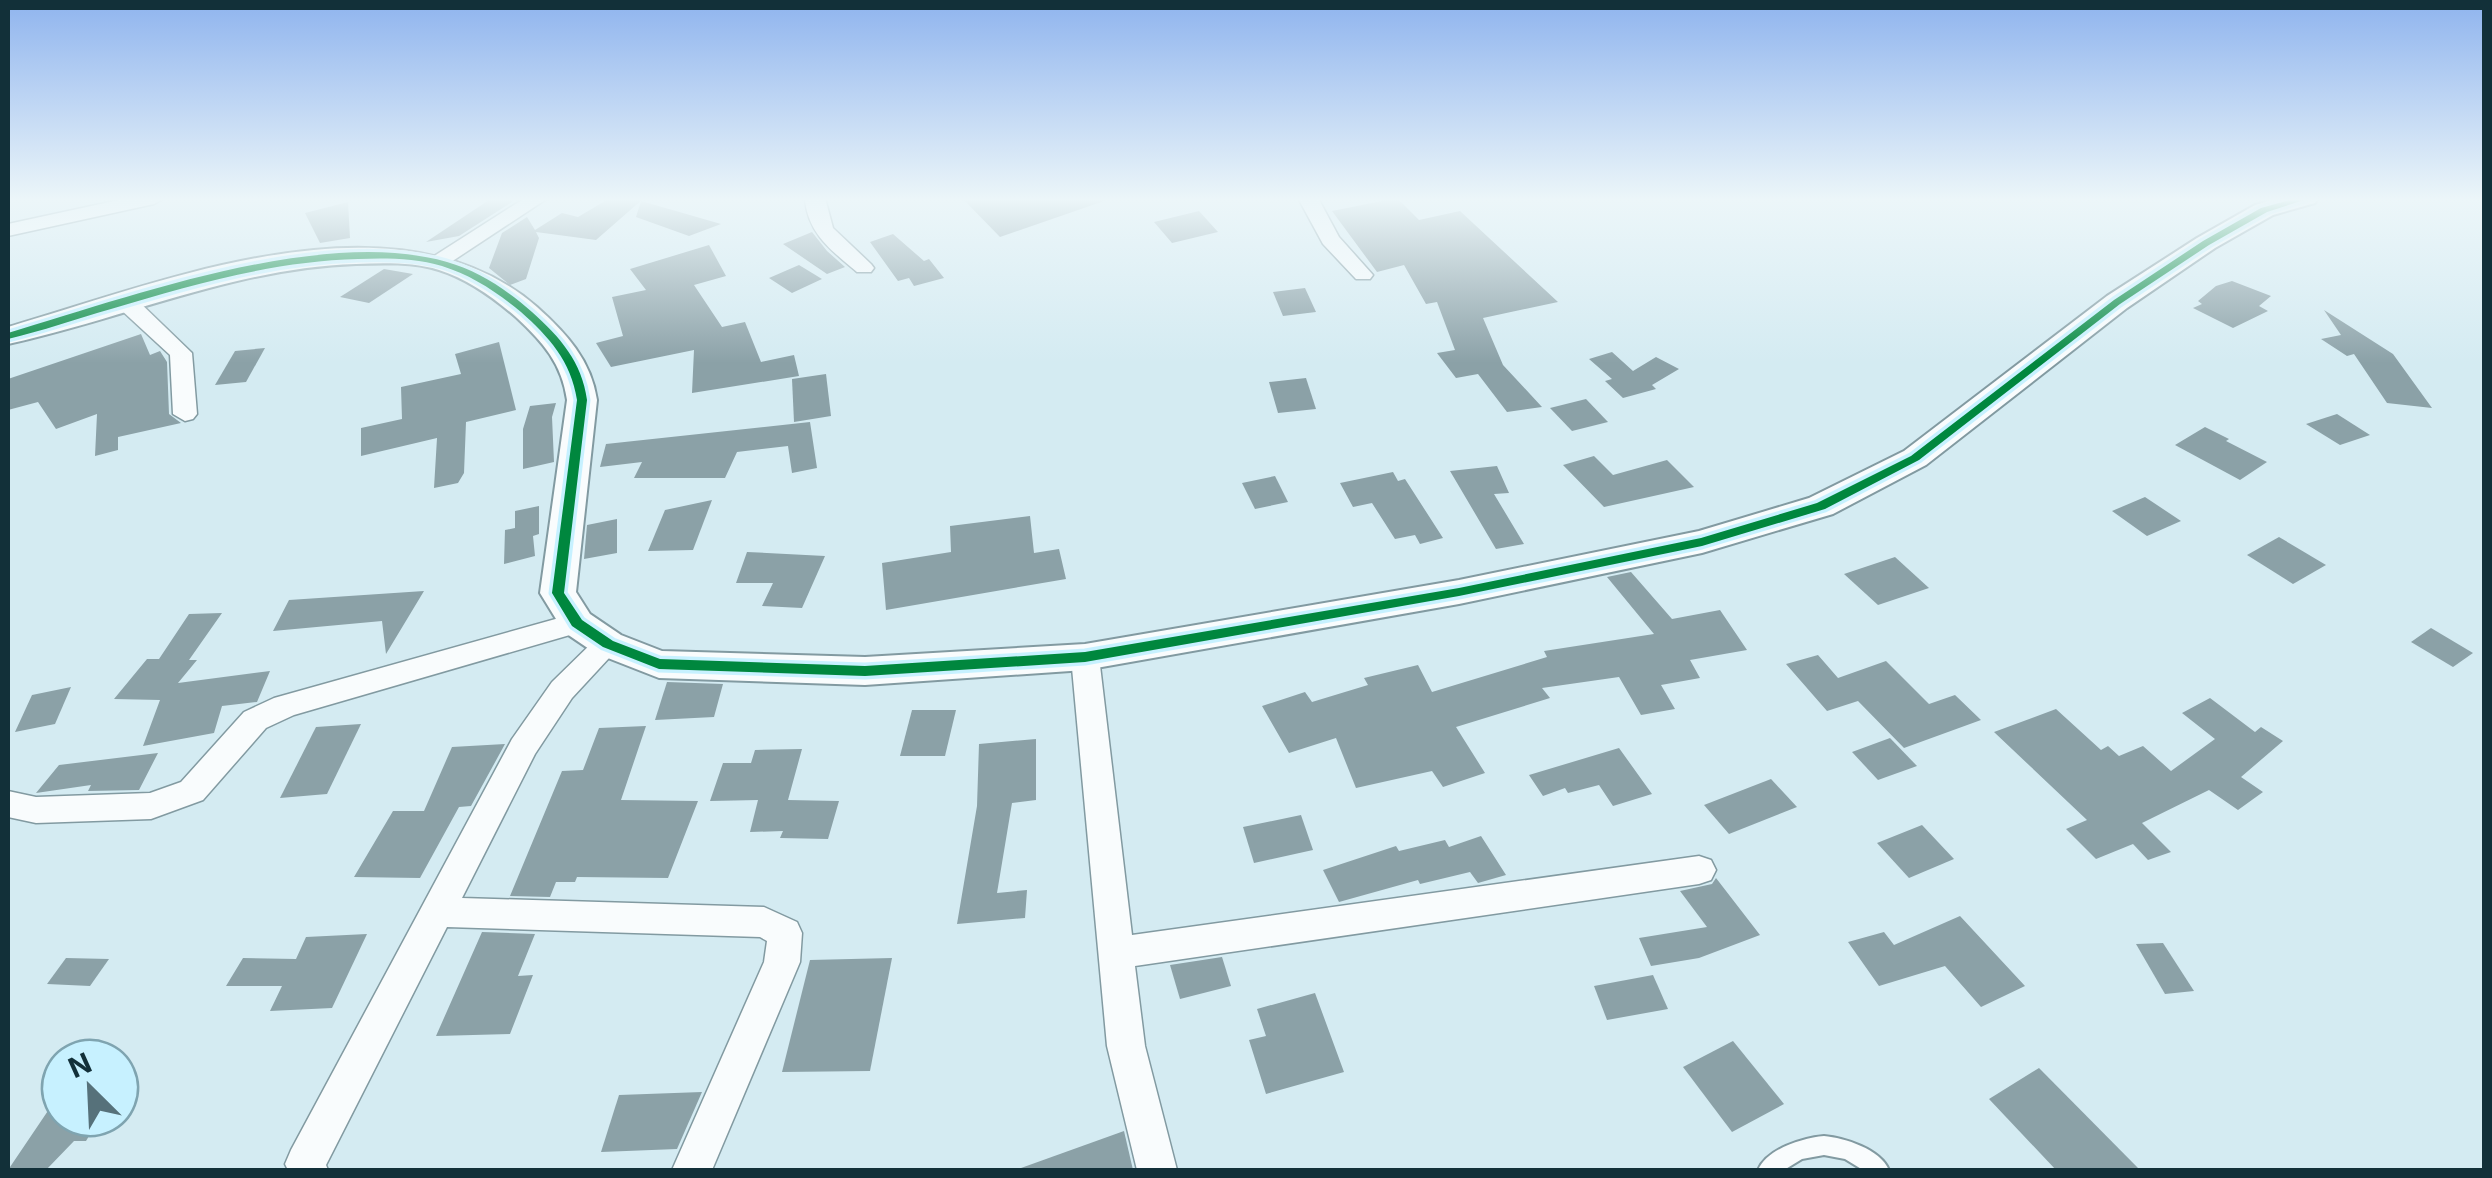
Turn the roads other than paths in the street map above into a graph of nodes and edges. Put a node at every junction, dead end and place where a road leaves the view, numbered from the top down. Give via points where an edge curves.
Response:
1 (452, 253) edge
2 (847, 253) edge
3 (1342, 253) edge
4 (2191, 253) edge
5 (438, 262) junction
6 (864, 268) dead end
7 (1363, 275) dead end
8 (127, 303) junction
9 (8, 336) edge
10 (185, 414) dead end
11 (577, 624) junction
12 (608, 644) junction
13 (1085, 657) junction
14 (8, 804) edge
15 (1699, 870) dead end
16 (439, 912) junction
17 (1116, 952) junction
18 (308, 1170) edge
19 (692, 1170) edge
20 (1157, 1170) edge
21 (1768, 1170) edge
22 (1879, 1170) edge

1 - 5 street
2 - 6 street
3 - 7 street
4 - 13 street via 2116,302 1915,458 1821,506 1702,542 1460,592
5 - 8 street via 402,256 314,260
5 - 11 street via 476,276 522,308 573,360 580,377 558,593
8 - 9 street
8 - 10 street via 182,354
11 - 12 street
11 - 14 street via 285,706 255,720 192,791 151,806 36,810
12 - 13 street via 659,664 864,671
12 - 16 street via 562,690 523,748
13 - 17 street
15 - 17 street
16 - 18 street
16 - 19 street via 764,922 785,933 782,962
17 - 20 street via 1126,1046
21 - 22 lane via 1813,1143 1845,1148

